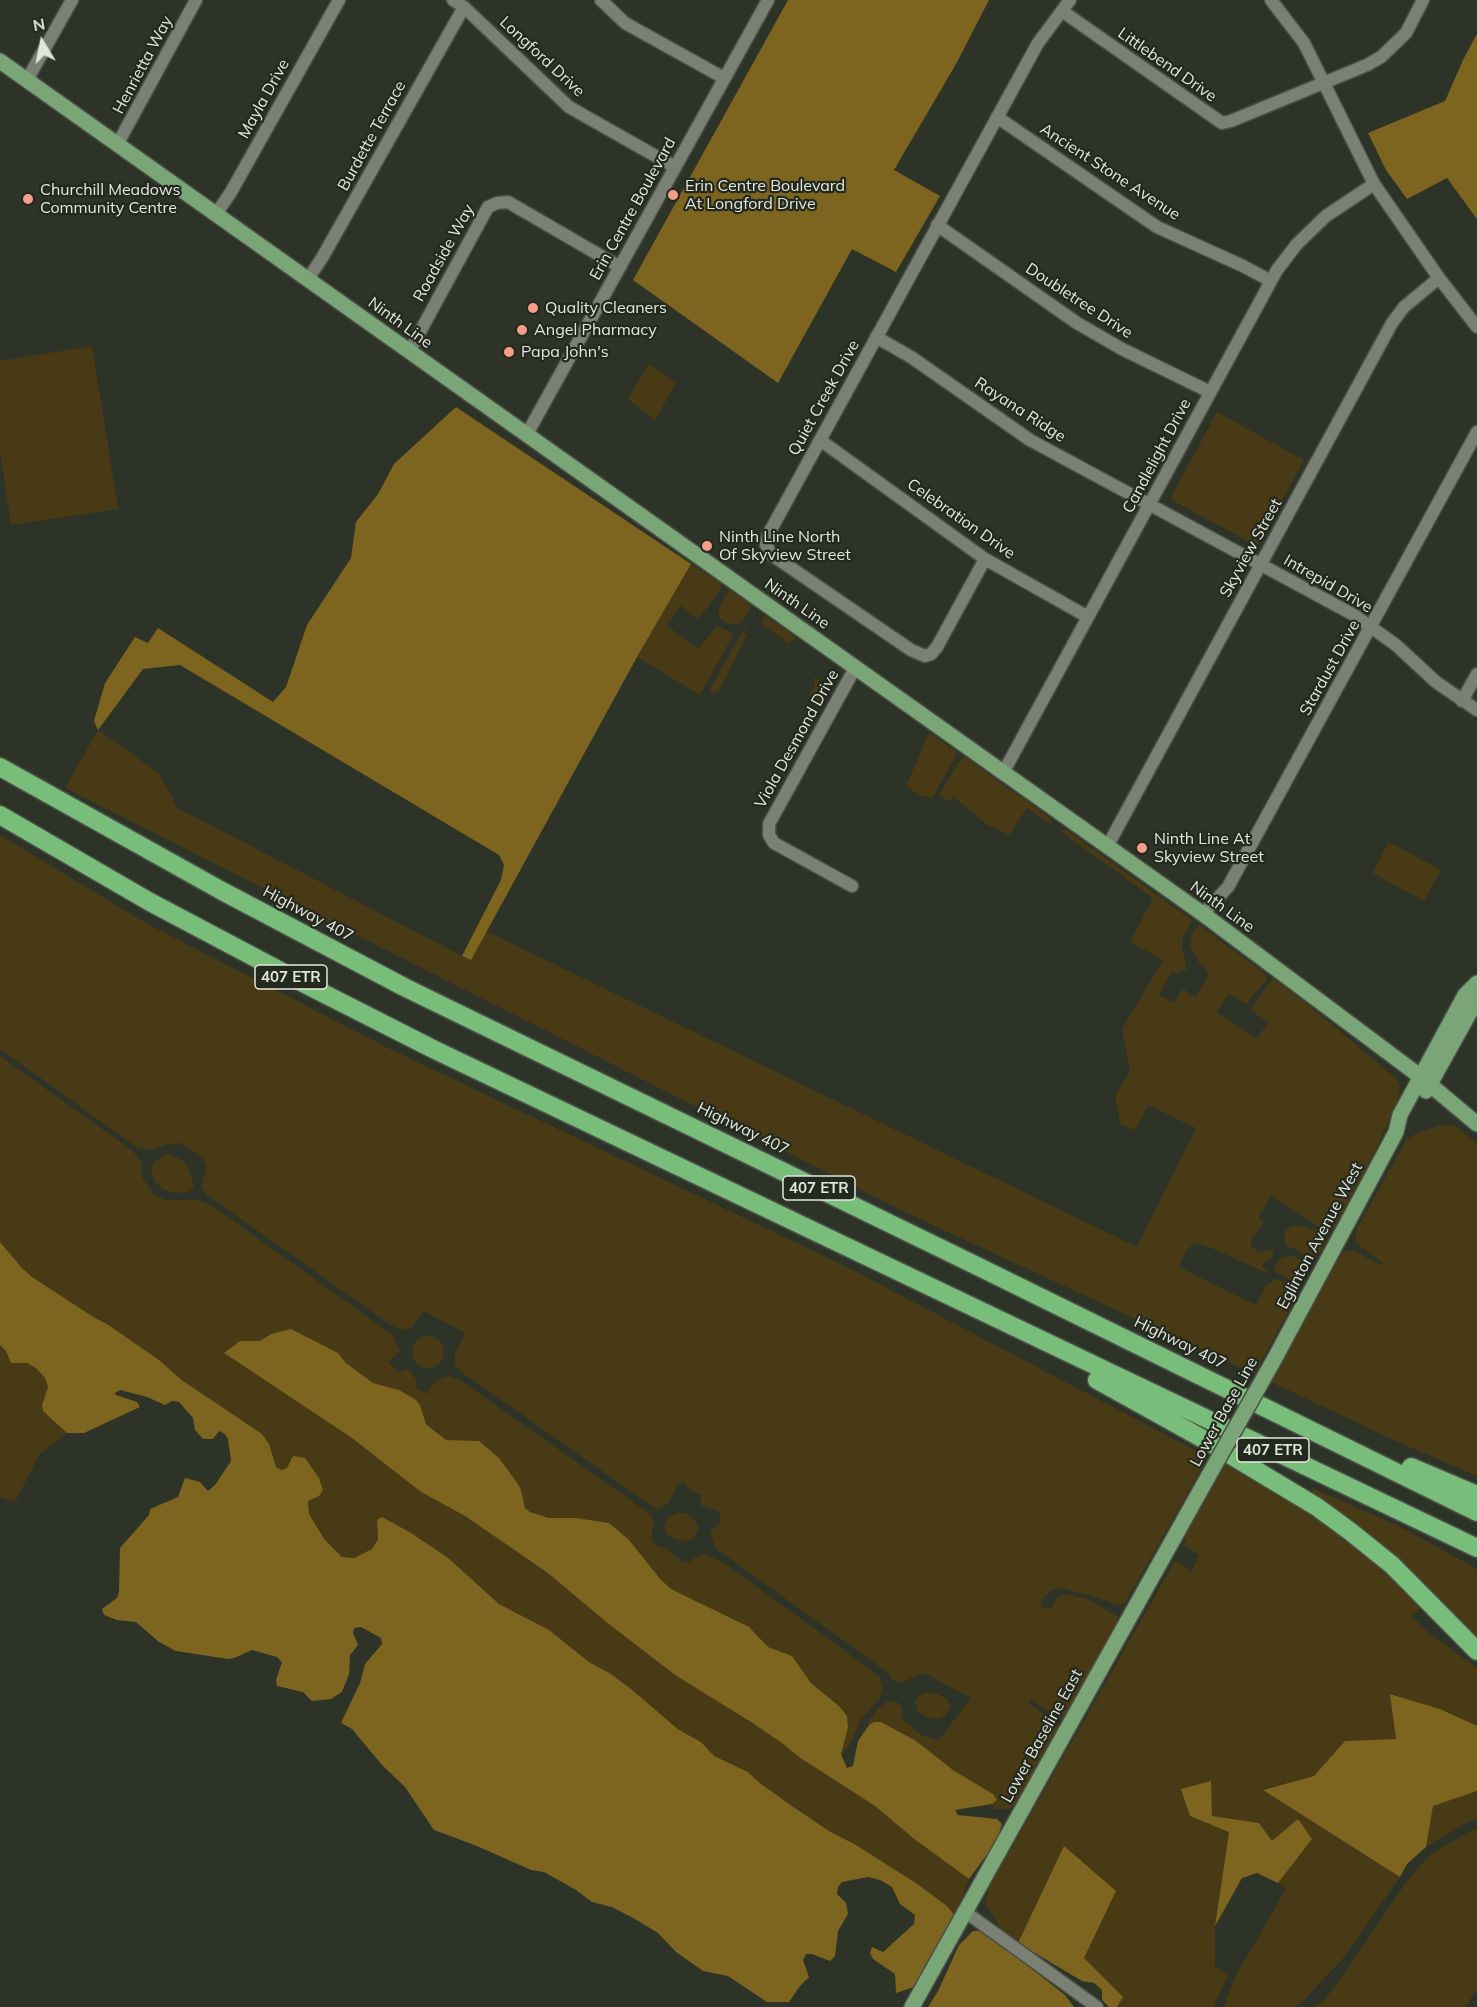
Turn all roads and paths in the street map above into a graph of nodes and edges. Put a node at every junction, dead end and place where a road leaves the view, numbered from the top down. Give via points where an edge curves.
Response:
1 (72, 0) edge
2 (196, 0) edge
3 (339, 0) edge
4 (601, 0) edge
5 (768, 0) edge
6 (1070, 0) edge
7 (1271, 0) edge
8 (1423, 0) edge
9 (458, 4) edge
10 (1062, 11) junction
11 (0, 61) edge
12 (724, 78) junction
13 (27, 80) junction
14 (1324, 83) junction
15 (998, 117) junction
16 (117, 145) junction
17 (675, 167) junction
18 (1374, 184) junction
19 (216, 214) junction
20 (937, 225) junction
21 (620, 267) junction
22 (1439, 278) junction
23 (308, 279) junction
24 (1271, 281) junction
25 (1477, 327) edge
26 (876, 337) junction
27 (409, 352) junction
28 (1210, 392) junction
29 (1477, 432) edge
30 (527, 434) junction
31 (820, 440) junction
32 (1150, 504) junction
33 (985, 559) junction
34 (1260, 564) junction
35 (1088, 617) junction
36 (1371, 627) junction
37 (855, 668) junction
38 (1477, 674) edge
39 (1462, 701) junction
40 (1477, 710) edge
41 (0, 767) edge
42 (1003, 773) junction
43 (0, 815) edge
44 (1107, 846) junction
45 (852, 886) dead end
46 (1203, 914) junction
47 (1477, 985) edge
48 (1426, 1081) junction
49 (1477, 1124) edge
50 (1069, 1354) junction
51 (1275, 1358) joint
52 (1230, 1390) junction
53 (1204, 1484) joint
54 (1477, 1495) edge
55 (1477, 1512) edge
56 (1477, 1548) edge
57 (1477, 1651) edge
58 (964, 1911) junction
59 (912, 2007) edge
60 (1097, 2007) edge

1 - 13 street
2 - 16 street, Henrietta Way
3 - 19 street, Mayla Drive
4 - 12 street via 625,23
5 - 12 street, Erin Centre Boulevard
6 - 10 street, Quiet Creek Drive
7 - 14 street via 1304,43
8 - 14 street via 1406,33 1381,57
9 - 17 street, Longford Drive via 569,107
9 - 23 street, Burdette Terrace
10 - 14 street, Littlebend Drive via 1222,123
10 - 15 street, Quiet Creek Drive via 1038,43
11 - 13 main road, Ninth Line
12 - 17 street, Erin Centre Boulevard
13 - 16 main road, Ninth Line
14 - 18 street
15 - 20 street, Quiet Creek Drive
15 - 24 street, Ancient Stone Avenue via 1157,226
16 - 19 main road, Ninth Line
17 - 21 street, Erin Centre Boulevard
18 - 22 street
18 - 24 street, Candlelight Drive via 1312,229
19 - 23 main road, Ninth Line
20 - 26 street, Quiet Creek Drive
20 - 28 street, Doubletree Drive via 1077,323
21 - 27 street, Roadside Way via 508,202 497,203 488,207
21 - 30 street, Erin Centre Boulevard
22 - 25 street
22 - 34 street, Skyview Street via 1404,307 1392,323
23 - 27 main road, Ninth Line
24 - 28 street, Candlelight Drive
26 - 31 street, Quiet Creek Drive
26 - 32 street, Rayana Ridge via 1030,440
27 - 30 main road, Ninth Line
28 - 32 street, Candlelight Drive
29 - 36 street, Stardust Drive
30 - 37 main road, Ninth Line
31 - 33 street, Celebration Drive
31 - 33 street, Quiet Creek Drive via 768,535 766,545 772,555 925,656 937,647
32 - 34 street, Intrepid Drive
32 - 35 street, Candlelight Drive
33 - 35 street, Celebration Drive
34 - 36 street, Intrepid Drive
34 - 44 street, Skyview Street
35 - 42 street, Candlelight Drive
36 - 39 street, Intrepid Drive
36 - 46 street, Stardust Drive via 1228,887
37 - 42 main road, Ninth Line
37 - 45 street, Viola Desmond Drive via 769,824 774,843
38 - 39 street
39 - 40 street, Intrepid Drive
41 - 52 highway, Highway 407 / 407 ETR via 406,988
42 - 44 main road, Ninth Line
43 - 50 highway, 407 ETR via 150,902 303,983
44 - 46 main road, Ninth Line
46 - 48 main road, Ninth Line
47 - 48 main road, Eglinton Avenue West via 1465,995
48 - 49 main road, Ninth Line
48 - 51 main road, Eglinton Avenue West via 1400,1115 1396,1132
50 - 56 highway, 407 ETR
50 - 57 highway via 1095,1378 1326,1513 1392,1565
51 - 53 main road, Lower Base Line, bridge
52 - 54 highway
52 - 55 highway, Highway 407 / 407 ETR
53 - 58 main road, Lower Baseline East
58 - 59 main road, Lower Baseline East
58 - 60 street

